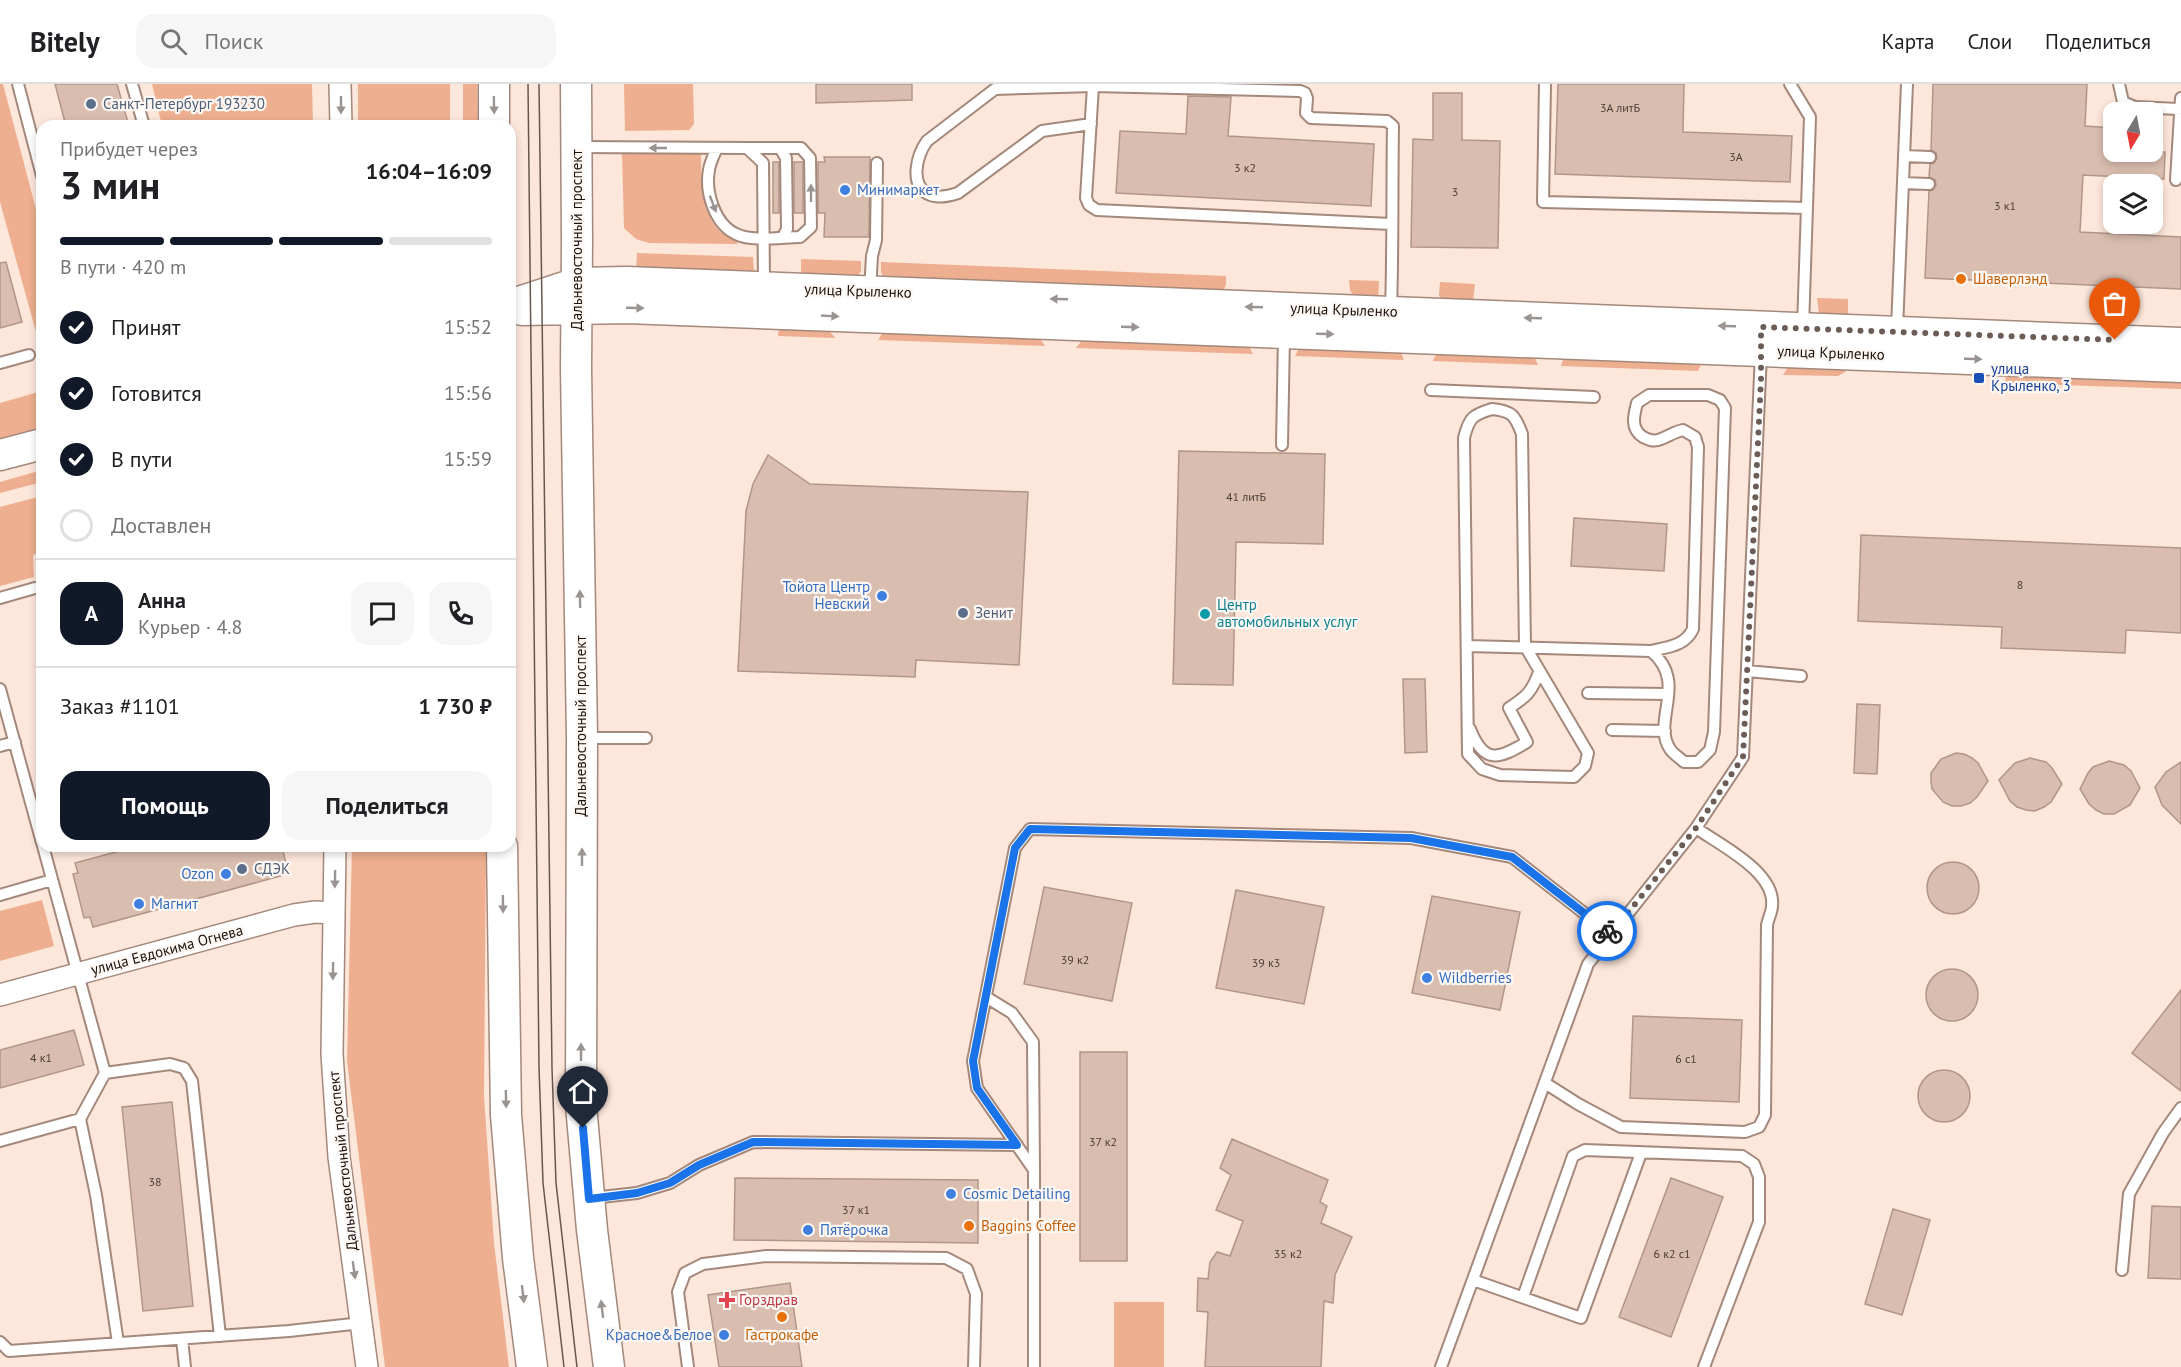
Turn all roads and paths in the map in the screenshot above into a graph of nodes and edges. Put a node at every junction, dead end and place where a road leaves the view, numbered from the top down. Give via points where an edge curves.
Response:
1 (18, 84) edge
2 (132, 84) edge
3 (340, 84) edge
4 (494, 84) edge
5 (576, 84) edge
6 (1545, 84) edge
7 (1790, 84) edge
8 (1907, 84) edge
9 (2119, 84) edge
10 (1093, 86) junction
11 (2180, 104) edge
12 (142, 120) edge
13 (341, 120) edge
14 (494, 120) edge
15 (1091, 124) junction
16 (577, 147) junction
17 (717, 148) junction
18 (747, 148) junction
19 (780, 148) junction
20 (36, 153) edge
21 (1904, 156) junction
22 (1930, 157) dead end
23 (877, 163) dead end
24 (2176, 180) dead end
25 (1903, 183) junction
26 (1929, 184) dead end
27 (1807, 208) junction
28 (1391, 224) junction
29 (764, 237) junction
30 (783, 237) junction
31 (577, 296) junction
32 (764, 300) junction
33 (516, 304) edge
34 (869, 304) junction
35 (516, 309) edge
36 (1391, 324) junction
37 (1284, 332) junction
38 (1761, 339) junction
39 (1803, 340) junction
40 (2181, 343) edge
41 (1896, 344) junction
42 (29, 355) dead end
43 (0, 363) edge
44 (2181, 367) edge
45 (1431, 390) dead end
46 (1593, 397) dead end
47 (1282, 445) dead end
48 (36, 446) edge
49 (0, 455) edge
50 (35, 588) dead end
51 (0, 598) edge
52 (1467, 646) junction
53 (1525, 646) junction
54 (1652, 651) junction
55 (1747, 671) junction
56 (1539, 672) junction
57 (1801, 676) dead end
58 (0, 689) edge
59 (1588, 693) dead end
60 (1668, 694) junction
61 (1467, 721) junction
62 (1611, 730) dead end
63 (1665, 731) junction
64 (582, 738) junction
65 (646, 738) dead end
66 (15, 742) junction
67 (0, 746) edge
68 (36, 816) edge
69 (1696, 828) junction
70 (44, 852) edge
71 (335, 852) edge
72 (502, 852) edge
73 (52, 880) junction
74 (0, 894) edge
75 (334, 913) junction
76 (1611, 934) junction
77 (78, 974) junction
78 (0, 995) edge
79 (986, 997) junction
80 (105, 1073) junction
81 (1545, 1083) junction
82 (2181, 1108) edge
83 (80, 1119) junction
84 (0, 1141) edge
85 (1017, 1145) junction
86 (1641, 1153) junction
87 (1034, 1170) junction
88 (589, 1199) junction
89 (2122, 1270) dead end
90 (1473, 1280) junction
91 (1523, 1297) junction
92 (362, 1323) junction
93 (220, 1336) junction
94 (182, 1339) junction
95 (0, 1341) edge
96 (118, 1343) junction
97 (185, 1367) edge
98 (367, 1367) edge
99 (532, 1367) edge
100 (609, 1367) edge
101 (688, 1367) edge
102 (974, 1367) edge
103 (1034, 1367) edge
104 (1441, 1367) edge
105 (1704, 1367) edge

1 - 20 lane
2 - 12 lane
3 -> 13 street
4 -> 14 street
5 - 16 street, Дальневосточный проспект
6 - 27 lane via 1543,202
7 - 27 lane via 1810,117
8 - 21 lane
9 - 11 lane via 2123,102 2135,107
10 - 15 lane
10 - 15 lane via 995,89 927,141 916,173 928,194 958,194 1042,131
10 - 28 lane via 1300,91 1305,93 1306,113 1311,118 1387,121 1393,126
11 - 24 lane
15 - 28 lane via 1086,198 1097,210
17 -> 16 lane
16 - 31 street, Дальневосточный проспект
17 - 18 lane
17 -> 29 lane via 709,169 708,189 717,213 735,234
18 - 19 lane
18 - 29 lane via 763,163
19 - 30 lane via 786,158 787,229
30 -> 19 lane via 800,237 811,227 810,158 801,148
21 - 22 lane
21 - 25 lane
23 - 34 lane via 876,240
25 - 26 lane
25 - 41 lane
27 - 39 lane
28 - 36 lane
29 - 30 lane
29 - 32 lane
31 - 32 street, улица Крыленко via 627,282
31 - 33 street, улица Крыленко
31 - 35 street, улица Крыленко
64 -> 31 street, Дальневосточный проспект
32 - 34 street, улица Крыленко
36 -> 34 street, улица Крыленко
34 -> 37 street, улица Крыленко
37 -> 36 street, улица Крыленко
36 - 38 street, улица Крыленко
37 - 47 lane
38 - 39 street, улица Крыленко
38 - 55 lane
39 - 41 street, улица Крыленко
40 - 41 street, улица Крыленко
41 -> 44 street, улица Крыленко
42 - 43 lane
45 - 46 lane
48 - 49 street
50 - 51 lane
52 - 53 lane
52 - 53 lane via 1464,438 1468,422 1478,413 1492,409 1506,410 1516,419 1522,434
52 - 61 lane
53 - 54 lane
53 - 56 lane
54 - 60 lane via 1668,672
54 - 63 lane via 1679,644 1689,638 1693,629 1698,447 1695,437 1683,430 1650,441 1634,428 1633,417 1637,403 1649,395 1708,395 1720,400 1725,408 1714,732 1710,750 1698,762 1684,762 1670,748
55 - 57 lane
55 - 69 lane via 1743,757
56 - 61 lane via 1525,698 1509,708 1527,742 1506,754 1491,755 1477,746
56 - 61 lane via 1588,753 1585,766 1574,777 1500,775 1482,769 1468,754
58 - 66 lane
59 - 60 lane
60 - 63 lane
62 - 63 lane
64 - 65 lane
88 -> 64 street, Дальневосточный проспект via 581,1105
66 - 67 lane
66 - 68 lane
69 - 76 lane
69 - 81 lane via 1755,869 1768,885 1773,905 1767,925 1765,1115 1759,1127 1745,1132 1621,1127
70 - 73 lane
71 -> 75 street, Дальневосточный проспект
72 -> 99 street via 506,1115
73 - 74 lane
73 - 77 lane
75 - 77 street, улица Евдокима Огнева via 294,915
75 -> 92 street, Дальневосточный проспект via 332,1054 339,1157
76 - 79 lane via 1512,857 1411,838 1030,829 1015,848
76 - 81 lane via 1588,964
77 - 78 street, улица Евдокима Огнева
77 - 80 lane
79 - 85 lane via 973,1061 977,1088
79 - 87 lane via 1011,1013 1033,1042
80 - 83 lane
80 - 93 lane via 171,1065 184,1068 192,1081
81 - 90 lane
82 - 89 lane via 2129,1194
83 - 84 lane
83 - 96 lane via 96,1195
85 - 87 lane
85 - 88 lane via 753,1142 699,1165 670,1183 637,1193
86 - 91 lane via 1585,1150 1573,1156
86 - 91 lane via 1581,1318
86 - 105 lane via 1742,1156 1754,1164 1759,1177 1759,1222
87 - 103 lane
100 -> 88 street, Дальневосточный проспект
90 - 91 lane
90 - 104 lane
92 - 93 lane
92 - 98 street, Дальневосточный проспект
93 - 94 lane
94 - 96 lane
94 - 97 lane
95 - 96 lane via 9,1351
101 - 102 lane via 678,1292 685,1274 703,1263 766,1256 946,1258 967,1269 976,1294

